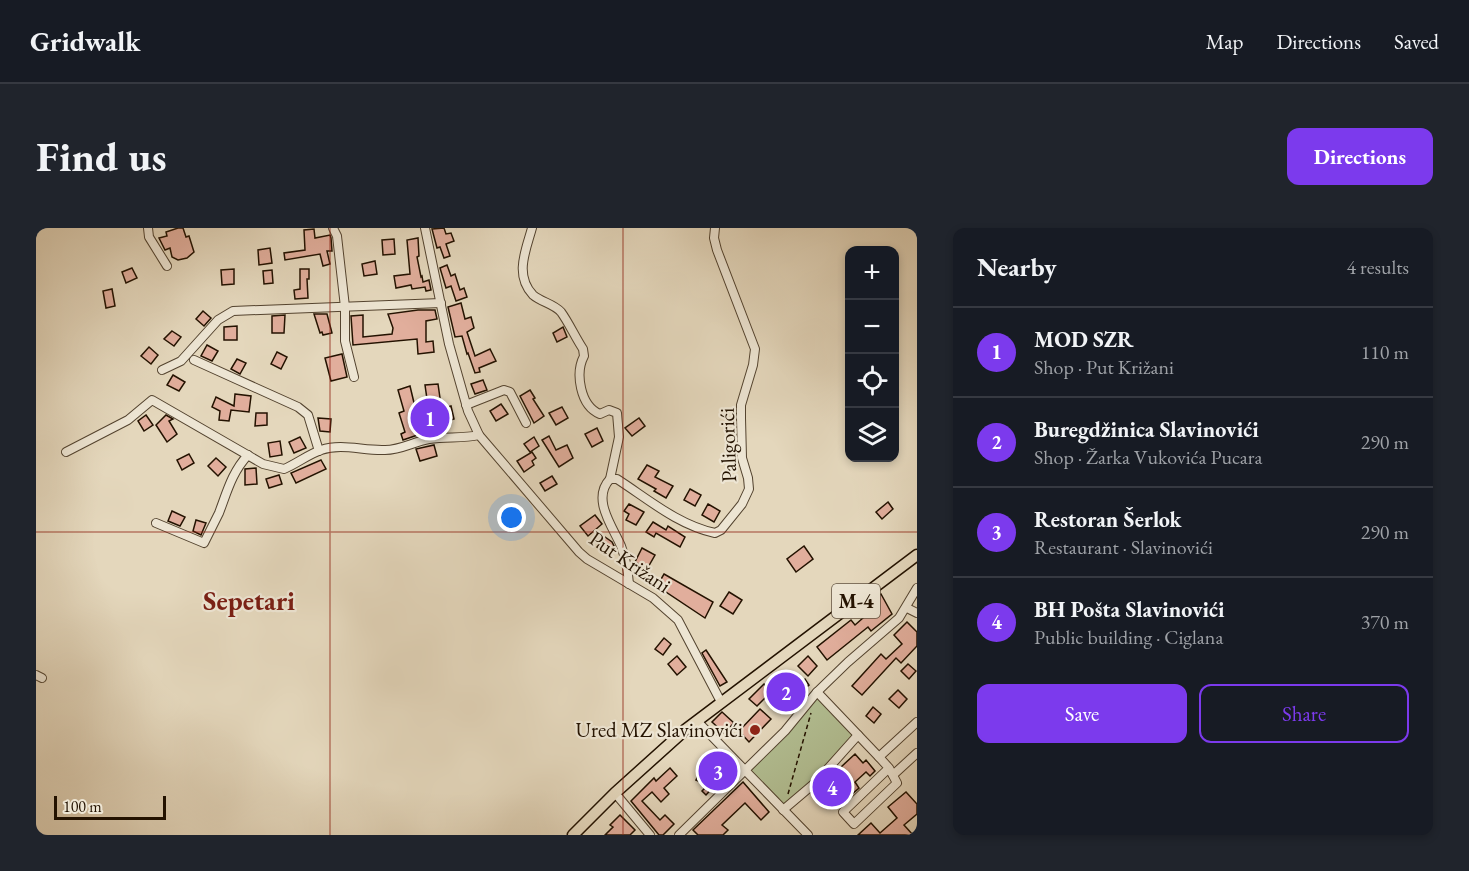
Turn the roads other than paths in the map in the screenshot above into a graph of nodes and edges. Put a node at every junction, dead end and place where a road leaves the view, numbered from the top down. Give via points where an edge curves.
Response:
1 (148, 228) edge
2 (333, 228) edge
3 (425, 228) edge
4 (532, 228) edge
5 (715, 228) edge
6 (167, 266) dead end
7 (441, 303) junction
8 (345, 307) junction
9 (194, 360) dead end
10 (162, 370) dead end
11 (354, 377) dead end
12 (466, 405) junction
13 (526, 423) dead end
14 (479, 435) junction
15 (319, 451) junction
16 (66, 452) dead end
17 (248, 455) junction
18 (609, 479) junction
19 (156, 522) dead end
20 (917, 555) edge
21 (629, 584) junction
22 (917, 588) edge
23 (907, 608) junction
24 (917, 613) edge
25 (817, 693) junction
26 (721, 702) junction
27 (697, 721) junction
28 (917, 722) edge
29 (858, 735) junction
30 (917, 753) edge
31 (879, 757) junction
32 (745, 768) junction
33 (891, 771) junction
34 (615, 793) junction
35 (783, 810) junction
36 (573, 835) edge
37 (650, 835) edge
38 (680, 835) edge
39 (808, 835) edge

1 - 6 street via 149,237
2 - 8 street
3 - 7 street, Put Križani
4 - 18 street via 522,271 525,282 533,295 560,311 583,349 580,380 592,411 617,413 619,436
5 - 18 street, Paligorići via 717,250 755,349 741,405 742,458 748,489 735,513 715,533 671,515 617,479
7 - 8 street
7 - 12 street, Put Križani
8 - 10 street via 233,311 218,320 181,360
8 - 11 street via 345,340
9 - 15 street via 298,407 308,415
12 - 13 street via 504,390 510,392
12 - 14 street, Put Križani
14 - 15 street via 427,439 399,449 341,446
14 - 21 street, Put Križani via 579,552
15 - 17 street via 284,470
16 - 17 street via 128,420 152,400
17 - 19 street via 228,485 204,543
18 - 21 street via 604,490 604,513 622,549
20 - 26 main road, M-4
21 - 26 street, Put Križani via 678,620
22 - 23 street
23 - 24 street
23 - 25 street
25 - 29 street
25 - 32 street via 785,731
26 - 27 main road, M-4
27 - 32 street
27 - 34 main road, M-4
28 - 31 street
29 - 31 street
29 - 35 street via 816,782
30 - 33 street
31 - 33 street
32 - 35 street
32 - 38 street
33 - 33 street via 897,783 854,824 843,812
34 - 36 main road, M-4
34 - 37 street
35 - 39 street

